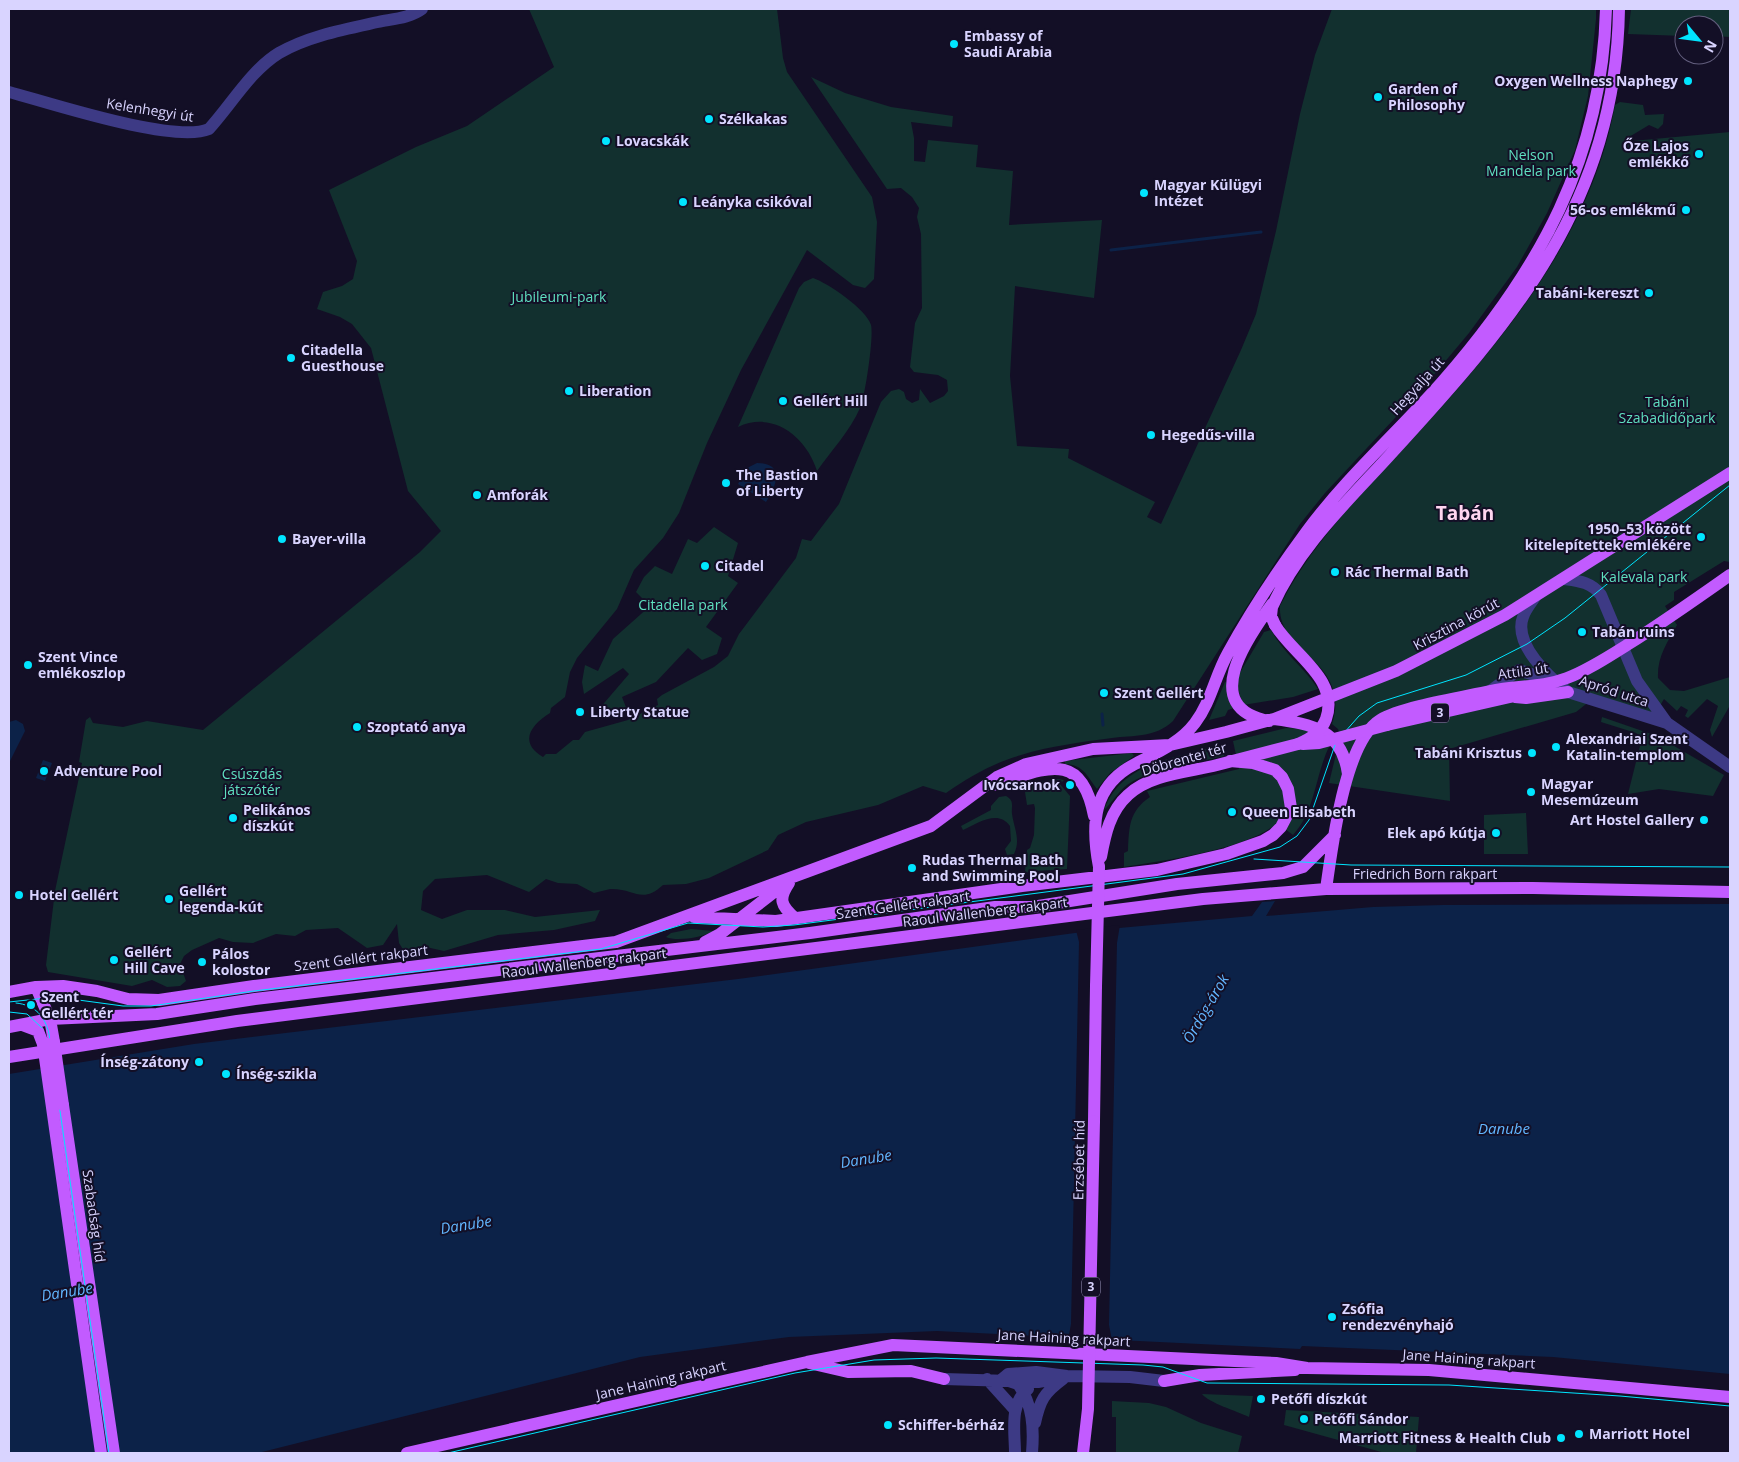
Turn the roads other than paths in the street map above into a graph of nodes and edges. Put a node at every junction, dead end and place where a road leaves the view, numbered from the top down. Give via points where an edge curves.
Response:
1 (422, 9) edge
2 (1606, 9) edge
3 (1619, 9) edge
4 (11, 93) edge
5 (1730, 473) edge
6 (1730, 575) edge
7 (1564, 579) junction
8 (1535, 597) junction
9 (1274, 600) junction
10 (1622, 647) junction
11 (1555, 682) junction
12 (1533, 688) junction
13 (1568, 692) junction
14 (1491, 696) junction
15 (1510, 696) junction
16 (1272, 720) junction
17 (1667, 723) junction
18 (1298, 744) junction
19 (1170, 745) junction
20 (1230, 762) junction
21 (1730, 767) edge
22 (1348, 776) junction
23 (981, 789) junction
24 (1095, 818) junction
25 (1335, 835) junction
26 (1099, 867) junction
27 (792, 878) junction
28 (1326, 889) junction
29 (1730, 892) edge
30 (1121, 909) joint
31 (687, 917) junction
32 (795, 918) junction
33 (736, 920) junction
34 (698, 945) junction
35 (36, 986) junction
36 (9, 992) edge
37 (50, 1019) junction
38 (13, 1026) edge
39 (49, 1046) junction
40 (9, 1057) edge
41 (807, 1362) junction
42 (1307, 1368) junction
43 (1067, 1376) junction
44 (944, 1379) joint
45 (986, 1379) junction
46 (1002, 1379) junction
47 (1164, 1381) joint
48 (1038, 1382) junction
49 (1024, 1393) junction
50 (1730, 1397) edge
51 (1015, 1410) junction
52 (1034, 1428) junction
53 (101, 1453) edge
54 (114, 1453) edge
55 (407, 1453) edge
56 (1015, 1453) edge
57 (1032, 1453) edge
58 (1083, 1453) edge

1 - 4 street, Kelenhegyi út via 410,15 350,28 278,54 209,129 201,133 162,130
2 - 19 main road, Hegyalja út via 1602,64 1591,129 1571,186 1538,250 1503,304 1458,363 1309,528 1227,654 1213,692 1198,718
3 - 9 main road, Hegyalja út via 1616,66 1603,134 1583,191 1557,241 1525,293 1480,354 1320,531
5 - 7 main road, Krisztina körút
6 - 10 main road, Attila út
7 - 8 main road, Krisztina körút / 3
7 - 10 street, 3 via 1582,581 1598,591
8 - 11 street via 1523,616 1522,636 1542,671
8 - 16 main road, Krisztina körút / 3 via 1419,661
9 - 16 main road, Hegyalja út via 1236,663 1232,681 1233,698 1240,709 1251,716
9 - 18 main road, bridge via 1271,612 1275,626 1320,678 1329,700 1321,728
10 - 11 main road, Attila út via 1589,668
10 - 17 street, Apród utca / 3 via 1637,682
11 - 12 main road, Attila út
11 - 13 street, Apród utca
11 - 14 street via 1519,670
12 - 14 main road, Attila út via 1520,686
12 - 15 main road
13 - 15 main road, 3 via 1526,698
13 - 17 street, Apród utca / 3
14 - 15 main road, 3
14 - 18 main road, 3, bridge via 1319,743
14 - 22 main road, Attila út via 1396,713 1379,720 1363,738
16 - 19 main road, Krisztina körút / 3
16 - 22 main road via 1308,724 1326,734 1343,754
17 - 21 street, Apród utca / 3
18 - 20 main road, Döbrentei tér / 3
19 - 23 main road, Szent Gellért rakpart via 1093,749 1047,758 1010,770
19 - 24 main road, 3 via 1117,777 1100,800
20 - 26 main road, Döbrentei tér / 3 via 1150,782 1128,795 1108,825
20 - 32 main road, Szent Gellért rakpart via 1253,763 1275,770 1282,777 1291,798 1291,808 1281,827 1262,841 1194,863 1157,870
22 - 25 main road, Attila út
23 - 24 main road via 1059,768 1077,776 1084,784 1090,794
23 - 27 main road, Szent Gellért rakpart via 931,826
24 - 26 main road, 3
25 - 28 main road
25 - 34 main road, Szent Gellért rakpart via 1303,867 1283,873
26 - 58 main road, Erzsébet híd / 3, bridge via 1088,1409
27 - 31 main road, Szent Gellért rakpart
27 - 32 main road via 781,903
27 - 33 main road, Szent Gellért rakpart
28 - 29 main road, Friedrich Born rakpart via 1533,888
28 - 30 main road, Friedrich Born rakpart
30 - 39 main road, Raoul Wallenberg rakpart
31 - 33 main road, Szent Gellért rakpart
31 - 35 main road, Szent Gellért rakpart via 616,942 159,1000 128,999 63,986
32 - 33 main road, Szent Gellért rakpart
33 - 34 main road, Szent Gellért rakpart via 720,934
34 - 37 main road, Szent Gellért rakpart via 157,1014
35 - 36 main road
35 - 37 main road
37 - 38 main road
37 - 39 main road
38 - 39 main road via 33,1027
39 - 40 main road, Raoul Wallenberg rakpart
39 - 53 main road, Szabadság híd, bridge
39 - 54 main road, Szabadság híd, bridge
41 - 42 main road, Jane Haining rakpart via 893,1345 1276,1363
41 - 44 main road via 848,1372 911,1371
41 - 55 main road, Jane Haining rakpart
42 - 47 main road via 1286,1372 1200,1375
42 - 50 main road, Jane Haining rakpart via 1429,1370
43 - 46 street via 1036,1372 1008,1374
43 - 47 street
43 - 48 street
43 - 52 street via 1045,1394 1039,1404
44 - 45 street
45 - 46 street
45 - 51 street
46 - 48 street
46 - 49 street via 1018,1384
48 - 49 street
49 - 51 street
49 - 52 street
51 - 56 street
52 - 57 street

